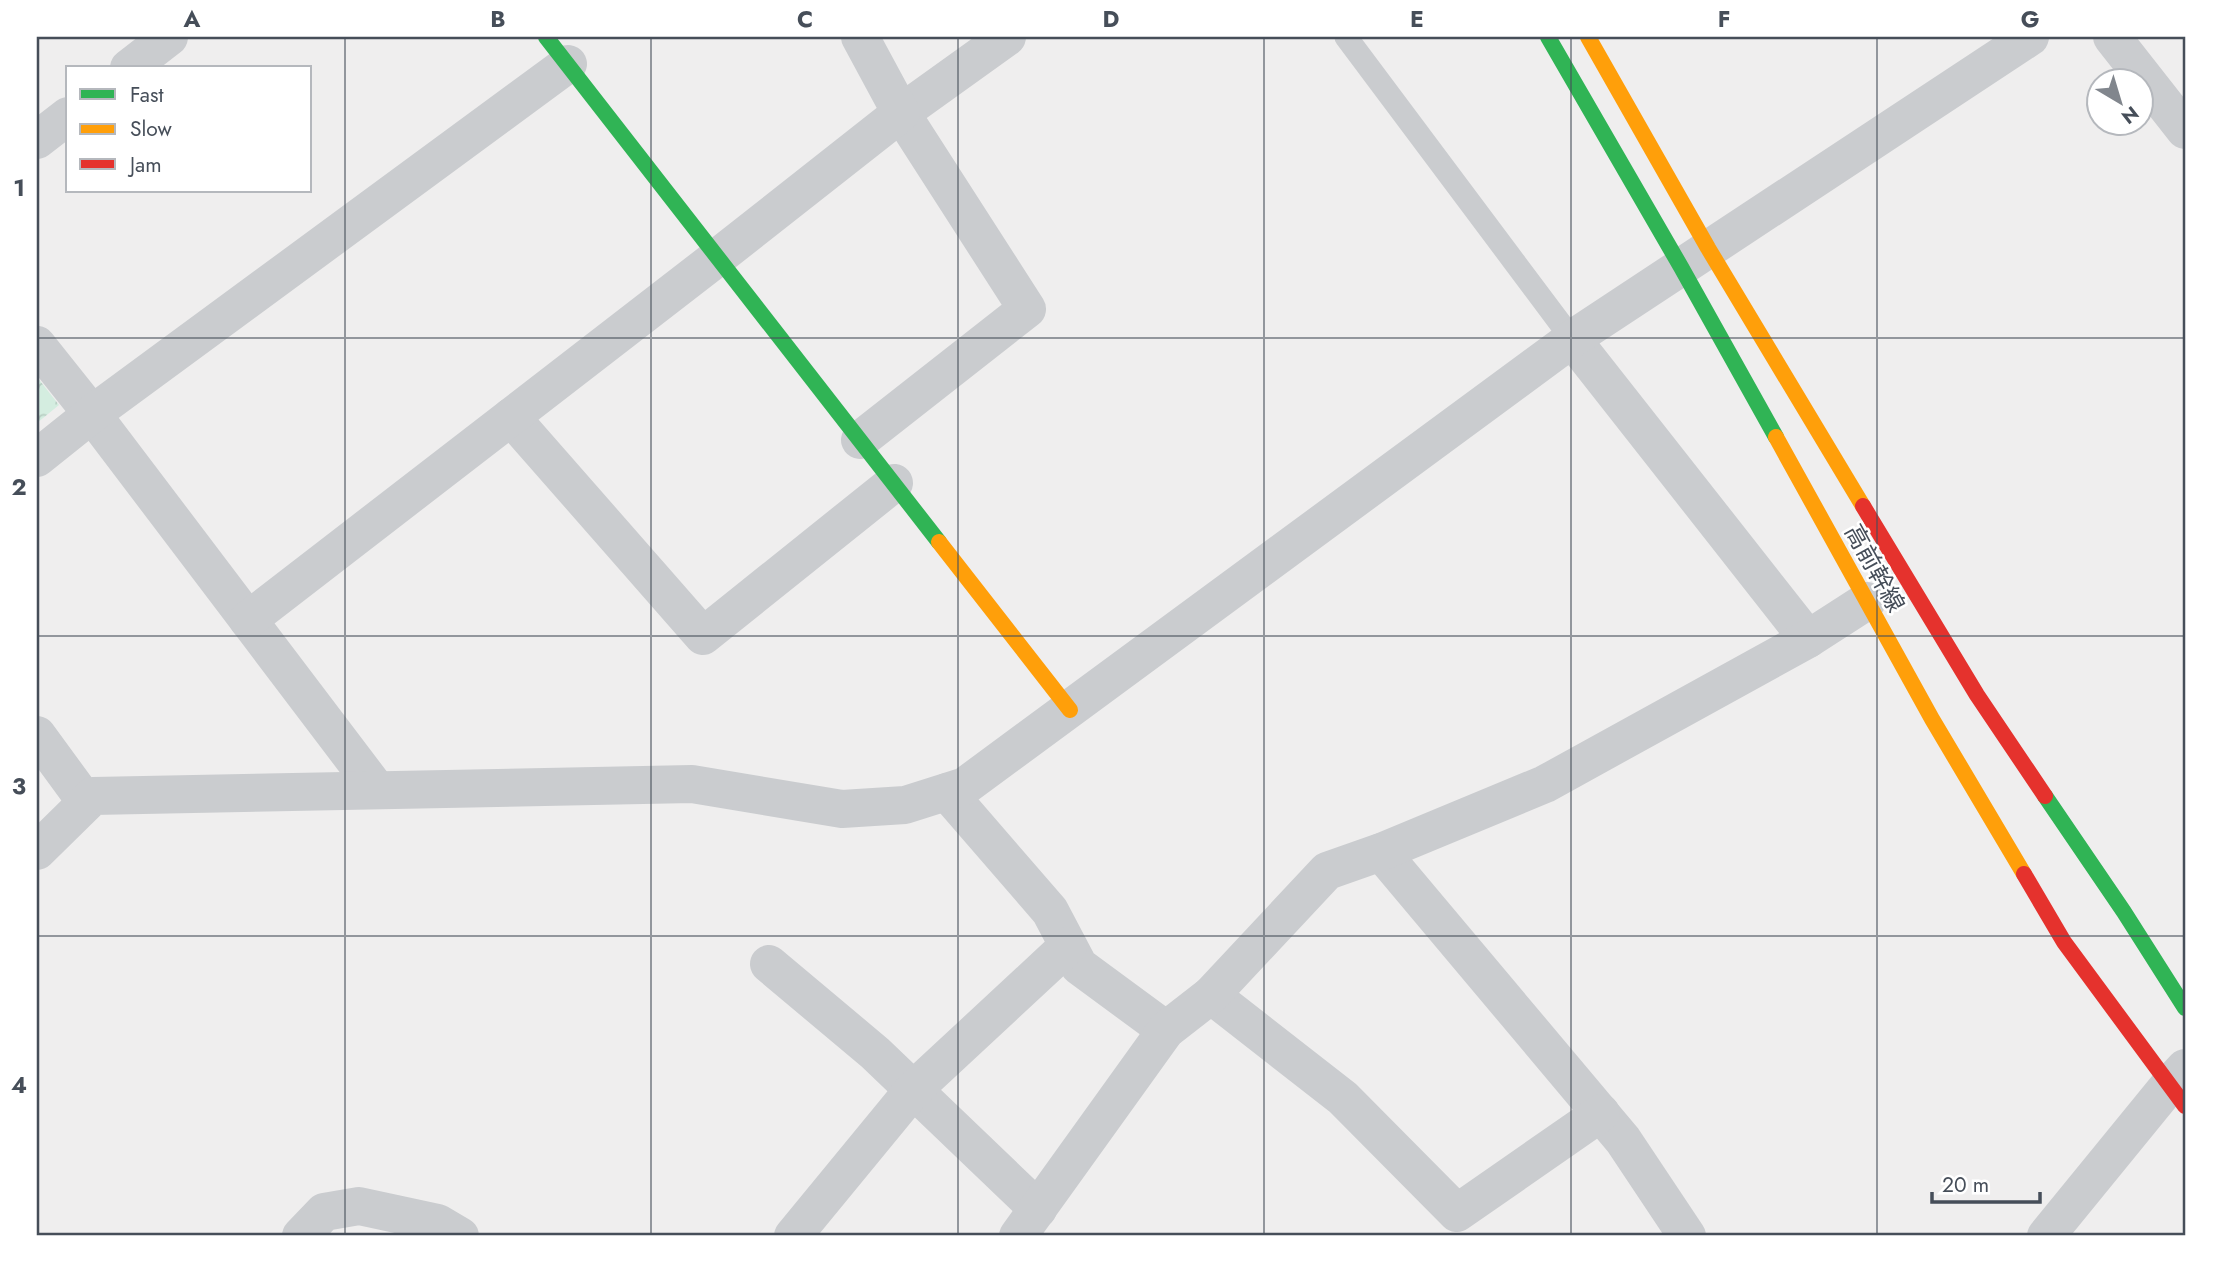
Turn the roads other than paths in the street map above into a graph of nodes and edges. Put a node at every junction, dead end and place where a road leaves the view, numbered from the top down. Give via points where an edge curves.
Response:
1 (169, 37) edge
2 (860, 37) edge
3 (1007, 37) edge
4 (1346, 37) edge
5 (1548, 37) edge
6 (1588, 37) edge
7 (2030, 37) edge
8 (2112, 37) edge
9 (557, 50) edge
10 (132, 66) edge
11 (901, 113) junction
12 (66, 118) edge
13 (2185, 130) edge
14 (37, 141) edge
15 (718, 257) junction
16 (1694, 257) junction
17 (1572, 339) junction
18 (37, 345) edge
19 (92, 414) junction
20 (511, 417) junction
21 (860, 440) junction
22 (37, 458) edge
23 (894, 483) junction
24 (1867, 601) junction
25 (248, 620) junction
26 (1808, 639) junction
27 (1070, 710) junction
28 (37, 735) edge
29 (377, 790) junction
30 (947, 792) junction
31 (86, 802) junction
32 (37, 851) edge
33 (1381, 852) junction
34 (1068, 946) junction
35 (769, 964) dead end
36 (1211, 995) junction
37 (2185, 1008) edge
38 (1166, 1030) junction
39 (2180, 1086) edge
40 (914, 1090) junction
41 (1601, 1113) junction
42 (1028, 1222) edge
43 (300, 1236) edge
44 (460, 1236) edge
45 (793, 1236) edge
46 (1687, 1236) edge
47 (2046, 1236) edge

1 - 10 street
2 - 11 street
3 - 11 street
4 - 17 lane
5 - 16 street, 高前幹線
6 - 16 street, 高前幹線
7 - 16 street
8 - 13 street
9 - 15 street
9 - 19 street
11 - 15 street
11 - 21 street via 1027,309
12 - 14 street
15 - 20 street
15 - 21 street
16 - 17 street
16 - 24 street, 高前幹線
16 - 37 street, 高前幹線
17 - 26 street
17 - 27 street
18 - 19 street
19 - 22 street
19 - 25 street
20 - 23 street via 703,636
20 - 25 street
21 - 23 street
23 - 27 street
24 - 26 street
24 - 39 street, 高前幹線 via 2064,942
25 - 29 street
26 - 33 street via 1545,784
27 - 30 street via 965,786
28 - 31 street
29 - 30 street via 692,784 842,809 905,805
29 - 31 street via 93,796
30 - 34 street via 1050,911
31 - 32 street
33 - 36 street via 1327,871
33 - 41 street
34 - 38 street via 1079,966
34 - 40 street
35 - 40 street
36 - 38 street
36 - 41 street via 1343,1098 1457,1213
38 - 42 street
39 - 47 street
40 - 42 street
40 - 45 street
41 - 46 street
43 - 44 street via 324,1212 359,1206 438,1223

